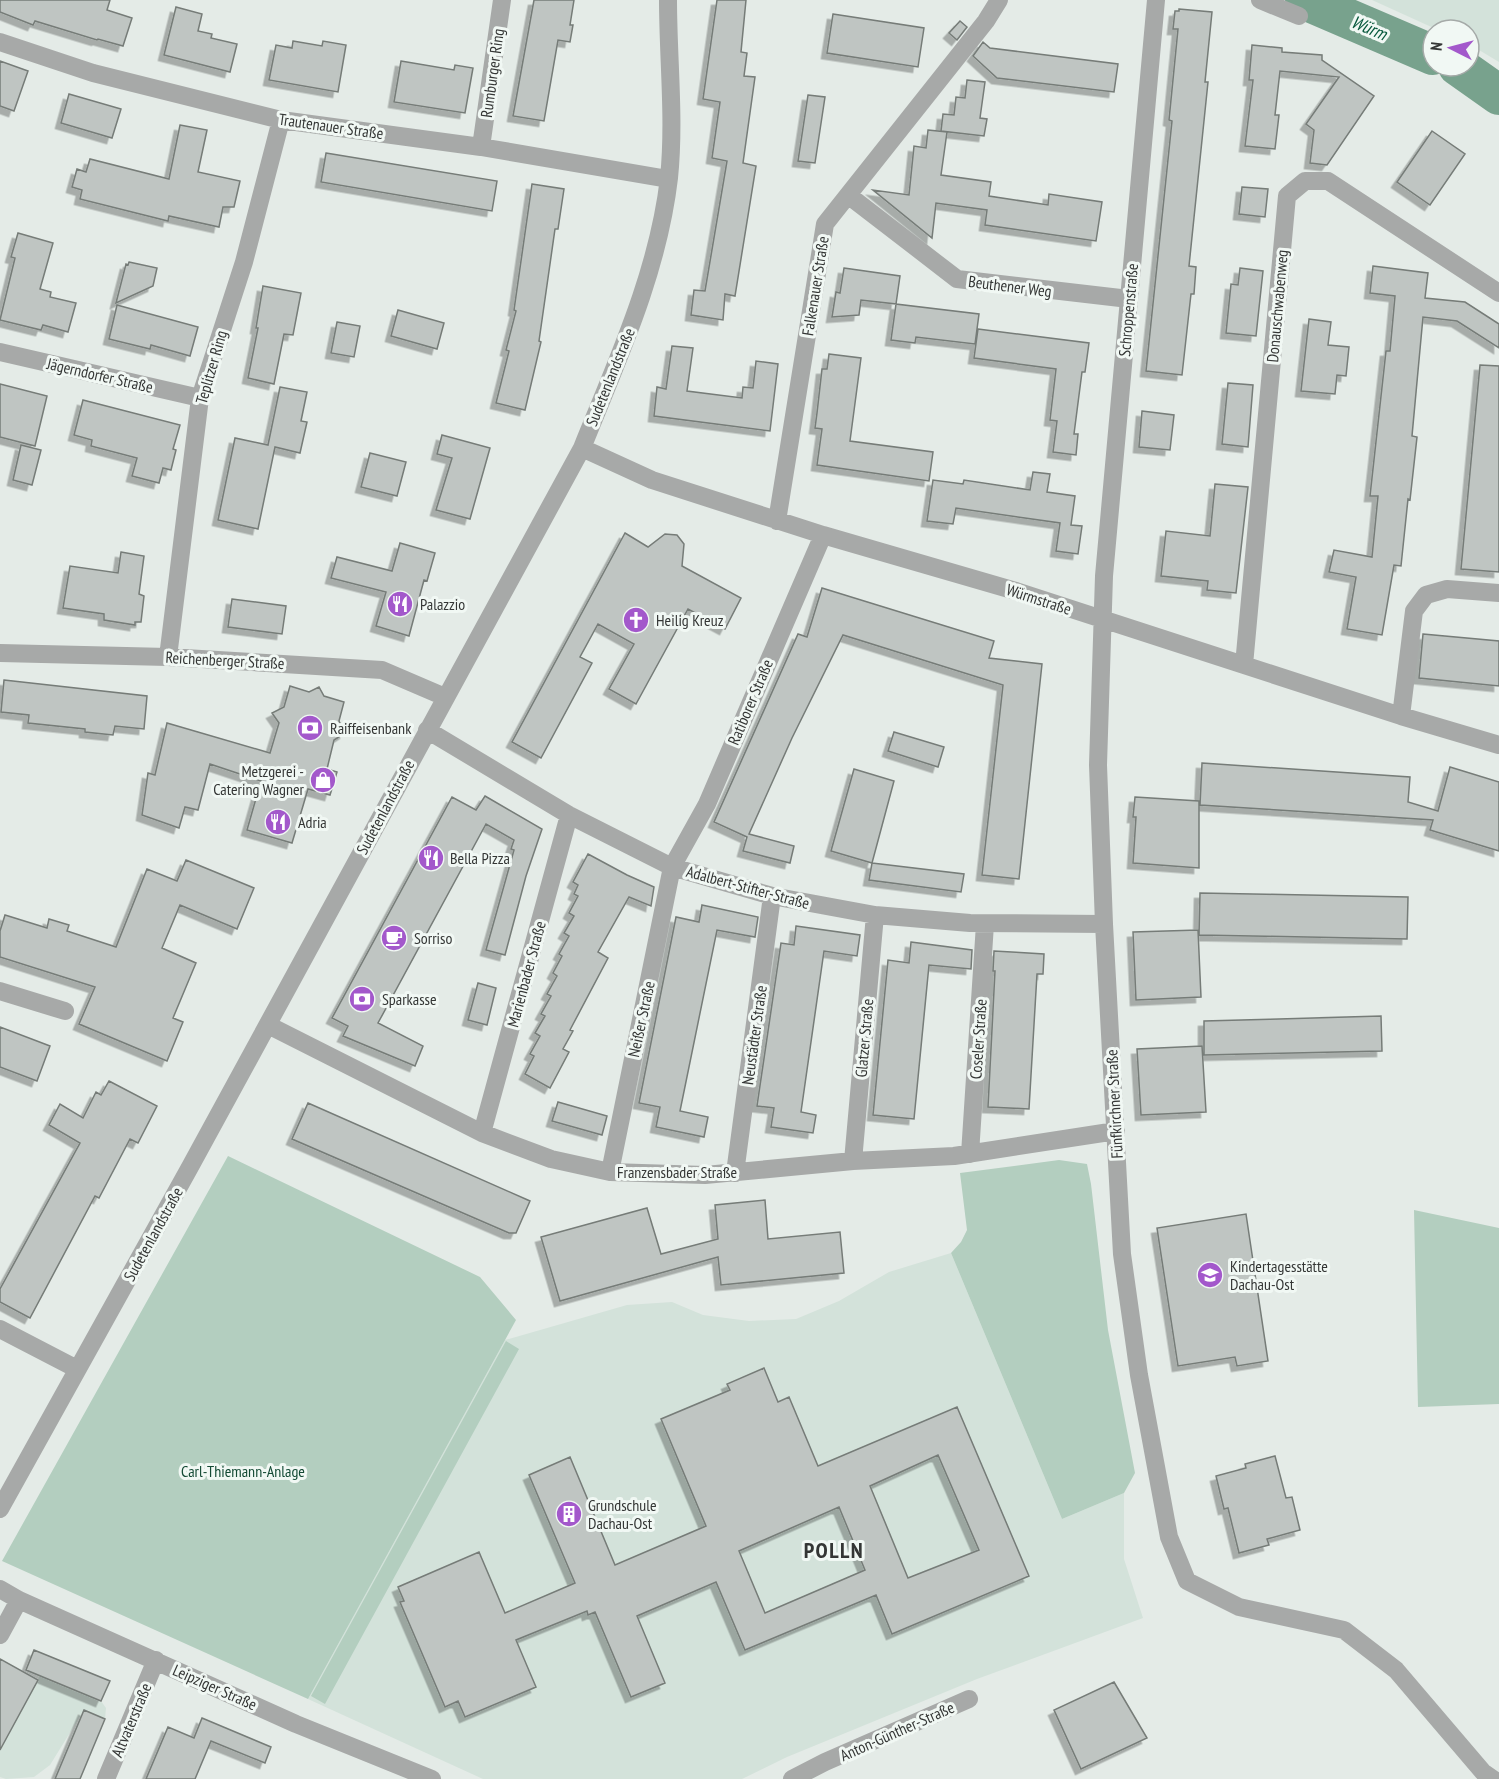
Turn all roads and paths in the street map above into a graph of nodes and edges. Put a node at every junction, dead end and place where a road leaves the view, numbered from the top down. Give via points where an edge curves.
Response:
1 (502, 0) edge
2 (668, 0) edge
3 (999, 0) edge
4 (1156, 0) edge
5 (1260, 0) edge
6 (1299, 16) dead end
7 (0, 42) edge
8 (281, 120) junction
9 (481, 147) junction
10 (669, 179) junction
11 (848, 195) junction
12 (1499, 293) edge
13 (1129, 299) junction
14 (0, 351) edge
15 (200, 398) junction
16 (582, 447) junction
17 (777, 521) junction
18 (823, 535) junction
19 (1499, 593) edge
20 (1103, 620) junction
21 (0, 653) edge
22 (168, 657) junction
23 (1244, 665) junction
24 (445, 697) junction
25 (1401, 716) junction
26 (427, 730) junction
27 (1499, 745) edge
28 (569, 815) junction
29 (672, 867) junction
30 (772, 896) junction
31 (875, 915) junction
32 (986, 924) junction
33 (1104, 924) junction
34 (0, 991) edge
35 (65, 1011) dead end
36 (268, 1025) junction
37 (1116, 1131) junction
38 (482, 1133) junction
39 (970, 1154) junction
40 (853, 1161) junction
41 (610, 1172) junction
42 (735, 1173) junction
43 (0, 1329) edge
44 (77, 1369) junction
45 (0, 1509) edge
46 (0, 1589) edge
47 (19, 1600) junction
48 (0, 1635) edge
49 (156, 1660) junction
50 (969, 1699) dead end
51 (106, 1779) edge
52 (432, 1779) edge
53 (792, 1779) edge
54 (1493, 1779) edge

1 - 9 street, Rumburger Ring
2 - 10 street, Sudetenlandstraße via 672,103
3 - 11 street, Falkenauer Straße
4 - 13 street, Schroppenstraße
5 - 6 street
7 - 8 street, Trautenauer Straße via 93,73
8 - 9 street, Trautenauer Straße
8 - 15 street, Teplitzer Ring via 244,262
9 - 10 street, Trautenauer Straße
10 - 16 street, Sudetenlandstraße via 652,262
11 - 13 street, Beuthener Weg via 957,279
11 - 17 street, Falkenauer Straße via 825,224
12 - 23 street, Donauschwabenweg via 1328,181 1305,181 1287,196
13 - 20 street, Schroppenstraße
14 - 15 street, Jägerndorfer Straße
15 - 22 street, Teplitzer Ring
16 - 17 street, Würmstraße via 652,480
16 - 24 street, Sudetenlandstraße
17 - 18 street, Würmstraße
18 - 20 street, Würmstraße
18 - 29 street, Ratiborer Straße via 706,804
19 - 25 street via 1447,589 1426,595 1414,611
20 - 23 street, Würmstraße
20 - 33 street, Fünfkirchner Straße via 1098,765
21 - 22 street, Reichenberger Straße
22 - 24 street, Reichenberger Straße via 382,669
23 - 25 street, Würmstraße
24 - 26 street, Sudetenlandstraße
25 - 27 street, Würmstraße
26 - 28 street, Adalbert-Stifter-Straße
26 - 36 street, Sudetenlandstraße
28 - 29 street, Adalbert-Stifter-Straße
28 - 38 street, Marienbader Straße
29 - 30 street, Adalbert-Stifter-Straße
29 - 41 street, Neißer Straße
30 - 31 street, Adalbert-Stifter-Straße
30 - 42 street, Neustädter Straße
31 - 32 street, Adalbert-Stifter-Straße
31 - 40 street, Glatzer Straße
32 - 33 street, Adalbert-Stifter-Straße
32 - 39 street, Coseler Straße
33 - 37 street, Fünfkirchner Straße
34 - 35 street
36 - 38 street, Franzensbader Straße
36 - 44 street, Sudetenlandstraße
37 - 39 street, Franzensbader Straße
37 - 54 street, Fünfkirchner Straße via 1122,1254 1139,1376 1169,1537 1187,1581 1239,1607 1344,1630 1395,1670
38 - 41 street, Franzensbader Straße via 551,1159
39 - 40 street, Franzensbader Straße
40 - 42 street, Franzensbader Straße
41 - 42 street, Franzensbader Straße
43 - 44 street
44 - 45 street, Sudetenlandstraße
46 - 47 street, Leipziger Straße
47 - 48 street
47 - 49 street, Leipziger Straße
49 - 51 street, Altvaterstraße
49 - 52 street, Leipziger Straße via 296,1724
50 - 53 street, Anton-Günther-Straße

